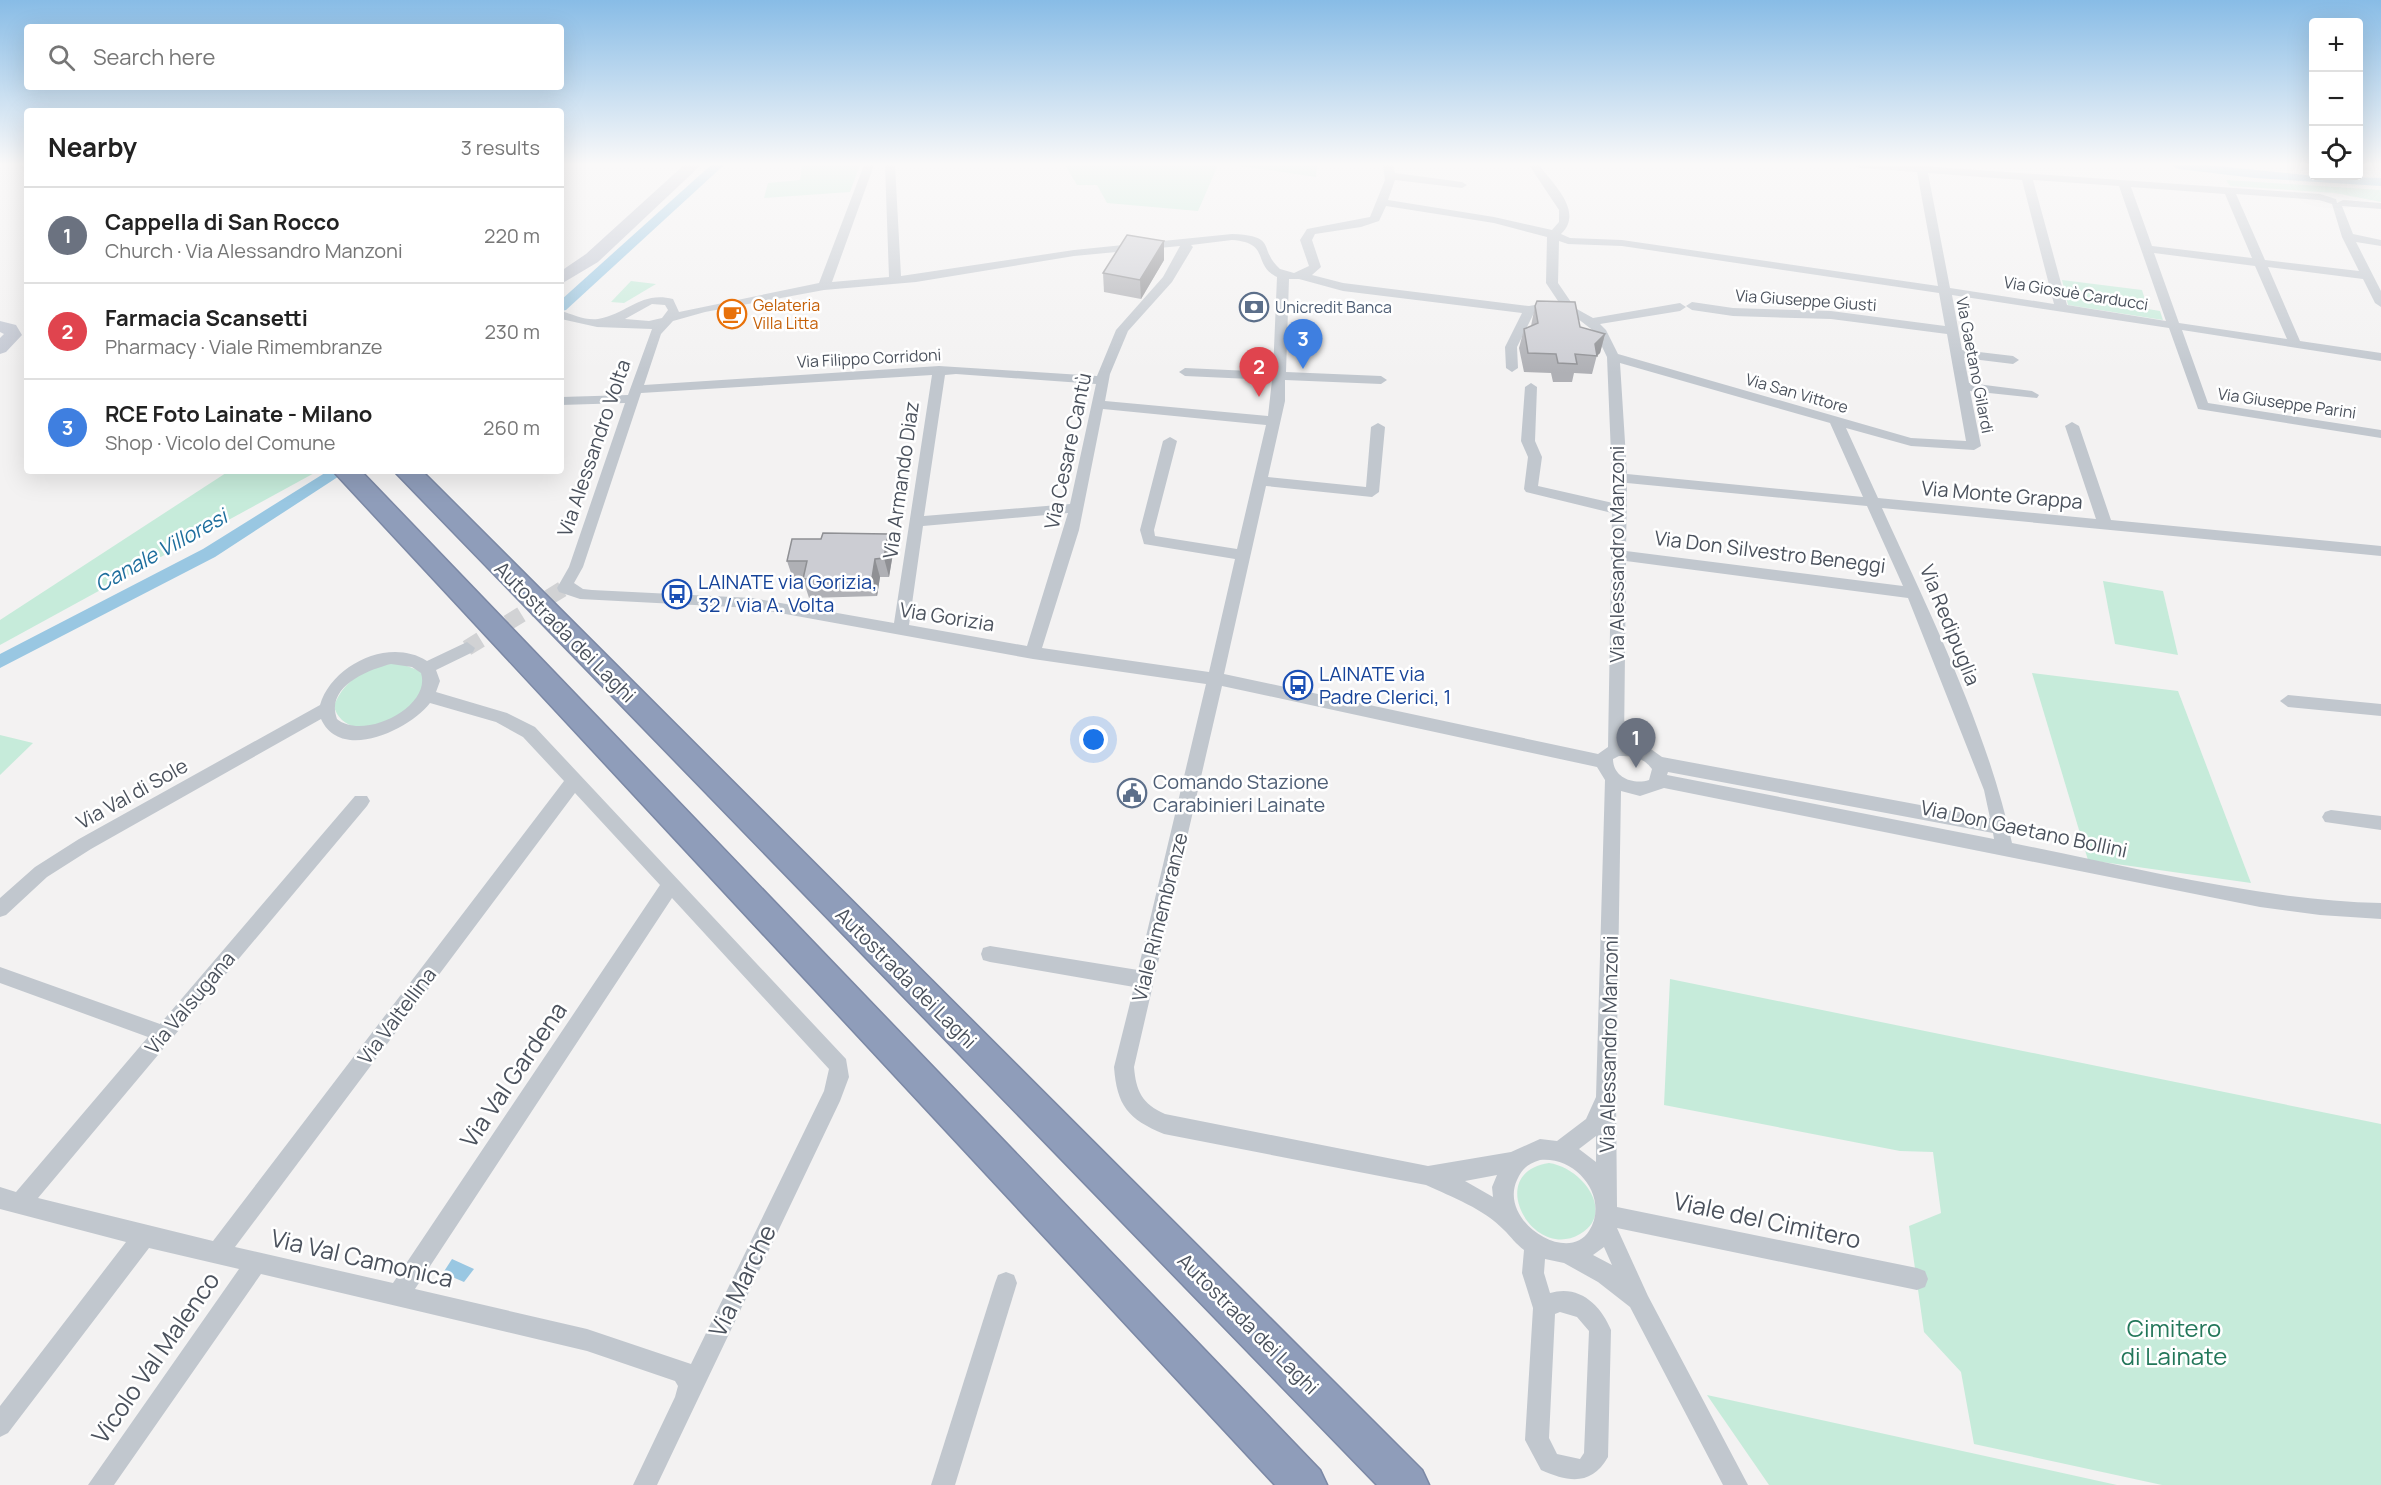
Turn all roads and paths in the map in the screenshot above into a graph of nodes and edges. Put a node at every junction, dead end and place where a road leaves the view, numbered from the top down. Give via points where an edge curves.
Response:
1 (617, 234) edge
2 (843, 234) edge
3 (893, 234) edge
4 (1308, 234) edge
5 (1935, 234) edge
6 (2042, 234) edge
7 (2143, 234) edge
8 (2248, 234) edge
9 (1553, 235) joint
10 (2348, 237) joint
11 (2381, 241) edge
12 (609, 242) junction
13 (1184, 242) junction
14 (2148, 249) junction
15 (2261, 263) junction
16 (564, 264) edge
17 (2367, 276) junction
18 (564, 277) edge
19 (1289, 278) junction
20 (895, 280) junction
21 (1552, 283) junction
22 (824, 286) junction
23 (1945, 289) junction
24 (2381, 303) edge
25 (673, 306) junction
26 (2061, 307) junction
27 (1569, 308) junction
28 (703, 309) junction
29 (1535, 309) junction
30 (564, 316) edge
31 (631, 318) junction
32 (1588, 319) junction
33 (666, 321) junction
34 (2174, 325) junction
35 (1953, 332) junction
36 (2295, 344) junction
37 (1956, 353) junction
38 (1613, 357) junction
39 (2381, 357) edge
40 (2013, 360) dead end
41 (1512, 368) dead end
42 (939, 370) junction
43 (1185, 372) dead end
44 (1278, 376) junction
45 (1102, 380) junction
46 (1380, 380) dead end
47 (1963, 386) junction
48 (1531, 387) dead end
49 (635, 394) junction
50 (2032, 395) dead end
51 (564, 401) edge
52 (1096, 404) junction
53 (1273, 422) junction
54 (1837, 423) junction
55 (2072, 426) dead end
56 (1378, 427) dead end
57 (2381, 434) edge
58 (1170, 441) dead end
59 (1974, 446) joint
60 (349, 474) edge
61 (410, 474) edge
62 (1620, 478) junction
63 (1260, 481) junction
64 (1874, 502) junction
65 (1076, 508) junction
66 (1620, 510) junction
67 (915, 522) junction
68 (2104, 524) junction
69 (2381, 551) edge
70 (1243, 555) junction
71 (1619, 555) junction
72 (565, 587) joint
73 (1914, 593) junction
74 (900, 631) junction
75 (467, 648) tunnel mouth
76 (1034, 653) junction
77 (426, 668) junction
78 (1215, 680) junction
79 (428, 696) junction
80 (2288, 701) dead end
81 (2381, 710) edge
82 (327, 714) junction
83 (1610, 756) junction
84 (1658, 772) junction
85 (1613, 778) junction
86 (575, 780) junction
87 (1629, 787) junction
88 (361, 801) dead end
89 (1613, 813) junction
90 (2331, 818) dead end
91 (2381, 823) edge
92 (1999, 827) junction
93 (2005, 849) junction
94 (671, 884) junction
95 (0, 909) edge
96 (2381, 911) edge
97 (990, 954) dead end
98 (0, 975) edge
99 (1145, 980) junction
100 (163, 1034) junction
101 (1606, 1097) junction
102 (1560, 1151) junction
103 (1515, 1161) junction
104 (1426, 1175) junction
105 (10, 1201) edge
106 (1606, 1214) junction
107 (1509, 1221) junction
108 (145, 1235) junction
109 (1535, 1247) junction
110 (218, 1252) junction
111 (1569, 1254) junction
112 (257, 1262) junction
113 (1917, 1279) dead end
114 (1006, 1283) dead end
115 (398, 1295) junction
116 (1640, 1304) junction
117 (1544, 1308) junction
118 (686, 1398) junction
119 (0, 1425) edge
120 (100, 1485) edge
121 (645, 1485) edge
122 (943, 1485) edge
123 (1305, 1485) edge
124 (1407, 1485) edge
125 (1737, 1485) edge

1 - 12 street
2 - 22 street
3 - 20 street
4 - 19 street via 1306,240 1315,267
5 - 23 street, Via Gaetano Gilardi
6 - 26 street
7 - 14 street
8 - 15 street
9 - 21 street
9 - 23 street, Via Giosuè Carducci via 1568,241 1634,244
10 - 11 street
10 - 17 street
12 - 16 street
12 - 18 street
13 - 19 street via 1253,239 1262,246 1272,268
13 - 20 street
13 - 45 street, Via Cesare Cantù via 1187,247 1168,279 1122,330
14 - 15 street
14 - 34 street
15 - 17 street
15 - 36 street
17 - 24 street
19 - 29 street
19 - 44 street, Viale Rimembranze
20 - 22 street
21 - 27 street
21 - 29 street
22 - 28 street
23 - 26 street, Via Giosuè Carducci
23 - 35 street, Via Gaetano Gilardi
25 - 28 street
25 - 31 street via 652,300 637,305
25 - 33 street, Via Alessandro Volta via 674,312
26 - 34 street, Via Giosuè Carducci
27 - 29 street
27 - 32 street
28 - 33 street
29 - 41 street via 1511,347
30 - 31 street via 589,322
31 - 33 street via 646,326
32 - 35 street, Via Giuseppe Giusti via 1686,307 1831,315
32 - 38 street via 1600,330
33 - 49 street, Via Alessandro Volta via 655,333
34 - 36 street, Via Giosuè Carducci
34 - 57 street, Via Giuseppe Parini via 2204,408
35 - 37 street, Via Gaetano Gilardi
36 - 39 street, Via Giosuè Carducci
37 - 40 street
37 - 47 street, Via Gaetano Gilardi
38 - 54 street, Via San Vittore
38 - 62 street, Via Alessandro Manzoni
42 - 45 street, Via Filippo Corridoni
42 - 49 street, Via Filippo Corridoni
42 - 67 street, Via Armando Diaz
43 - 44 street
44 - 46 street
44 - 53 street, Viale Rimembranze
45 - 52 street, Via Cesare Cantù
47 - 50 street
47 - 59 street, Via Gaetano Gilardi
48 - 66 street via 1528,441 1535,457 1531,489
49 - 51 street, Via Filippo Corridoni
49 - 72 street, Via Alessandro Volta via 576,567
52 - 53 street
52 - 65 street, Via Cesare Cantù
53 - 63 street, Viale Rimembranze
54 - 59 street, Via San Vittore via 1911,442
54 - 64 street, Via Redipuglia
55 - 68 street
56 - 63 street via 1372,492
58 - 70 street via 1147,530 1149,540
60 - 123 highway
61 - 124 highway, Autostrada dei Laghi
62 - 64 street, Via Monte Grappa
62 - 66 street, Via Alessandro Manzoni
63 - 70 street, Viale Rimembranze
64 - 68 street, Via Monte Grappa
64 - 73 street, Via Redipuglia
65 - 67 street
65 - 76 street, Via Cesare Cantù
66 - 71 street, Via Alessandro Manzoni
67 - 74 street, Via Armando Diaz
68 - 69 street, Via Monte Grappa
70 - 78 street, Viale Rimembranze
71 - 73 street, Via Don Silvestro Beneggi
71 - 83 street, Via Alessandro Manzoni
72 - 74 street, Via Gorizia via 580,594 752,603
73 - 92 street, Via Redipuglia via 1981,758
74 - 76 street, Via Gorizia
75 - 77 street
76 - 78 street, Via Gorizia
77 - 79 street via 431,676
77 - 82 street via 405,658 360,668 336,686
78 - 83 street, Via Gorizia
78 - 99 street, Viale Rimembranze
79 - 82 street via 405,719 371,733 345,732
79 - 86 street via 501,717 529,732
80 - 81 street
82 - 95 street, Via Val di Sole via 293,728 85,844 41,872
83 - 84 street, Via Gorizia via 1636,750
83 - 85 street
84 - 87 street via 1654,786
84 - 92 street, Via Don Gaetano Bollini
84 - 93 street, Via Don Gaetano Bollini
85 - 87 street
85 - 89 street, Via Alessandro Manzoni
86 - 94 street
86 - 110 street, Via Valtellina
87 - 89 street
88 - 100 street, Via Valsugana
89 - 101 street, Via Alessandro Manzoni
90 - 91 street
92 - 93 street, Via Redipuglia
93 - 96 street, Via Don Gaetano Bollini via 2251,897 2324,909
94 - 115 street, Via Val Gardena
94 - 118 street, Via Marche via 839,1066 839,1077
97 - 99 street
98 - 100 street
99 - 104 street, Viale Rimembranze via 1124,1067 1125,1085 1141,1115 1164,1124
100 - 105 street, Via Valsugana
101 - 102 street via 1593,1126
101 - 106 street, Via Alessandro Manzoni
102 - 103 street via 1543,1149
102 - 106 street via 1592,1172 1602,1188
103 - 104 street
103 - 107 street via 1501,1188
104 - 107 street via 1471,1194
105 - 108 street, Via Val Camonica
106 - 111 street via 1598,1239
106 - 113 street, Viale del Cimitero
106 - 116 street, Via Alessandro Manzoni
107 - 109 street
108 - 110 street, Via Val Camonica
108 - 119 street
109 - 111 street
109 - 117 street via 1533,1273
110 - 112 street, Via Val Camonica
111 - 116 street via 1606,1274
112 - 115 street, Via Val Camonica
112 - 120 street, Vicolo Val Malenco
114 - 122 street
115 - 118 street, Via Val Camonica via 587,1340 672,1366 687,1378
116 - 125 street, Via Alessandro Manzoni
117 - 117 street via 1537,1440 1550,1461 1568,1470 1585,1471 1596,1457 1600,1330 1592,1314 1577,1305 1554,1303
118 - 121 street, Via Marche

